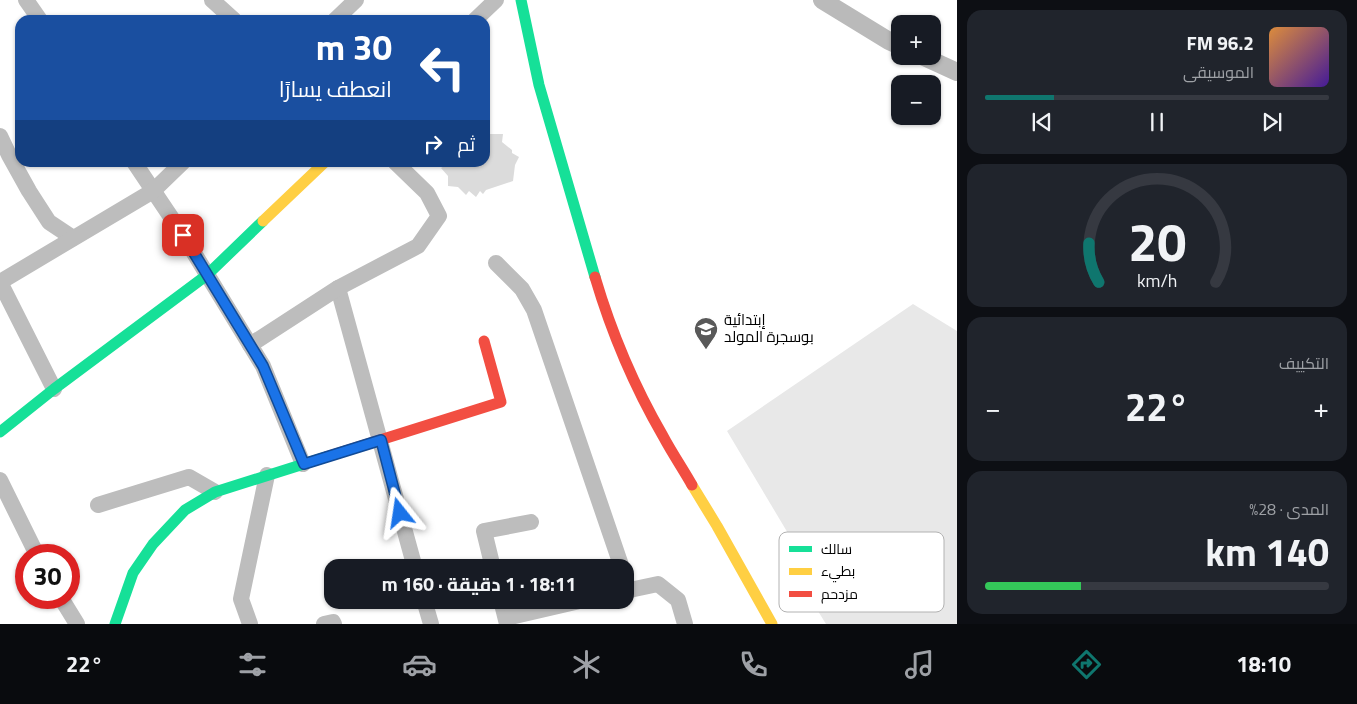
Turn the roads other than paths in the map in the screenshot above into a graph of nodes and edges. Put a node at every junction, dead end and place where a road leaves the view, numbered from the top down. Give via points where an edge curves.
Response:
1 (26, 0) edge
2 (212, 0) edge
3 (356, 0) edge
4 (496, 0) edge
5 (503, 0) edge
6 (522, 7) edge
7 (36, 15) edge
8 (228, 15) edge
9 (340, 15) edge
10 (480, 15) edge
11 (0, 136) edge
12 (15, 166) edge
13 (16, 167) edge
14 (137, 167) edge
15 (178, 167) edge
16 (320, 167) edge
17 (400, 167) edge
18 (153, 191) junction
19 (74, 238) junction
20 (496, 263) dead end
21 (207, 275) junction
22 (338, 288) junction
23 (484, 342) dead end
24 (250, 345) junction
25 (54, 389) junction
26 (0, 432) edge
27 (381, 440) junction
28 (304, 464) junction
29 (267, 475) junction
30 (0, 480) edge
31 (215, 492) junction
32 (98, 505) dead end
33 (531, 522) dead end
34 (32, 544) edge
35 (413, 559) edge
36 (491, 559) edge
37 (619, 559) edge
38 (634, 586) edge
39 (67, 609) edge
40 (426, 609) edge
41 (551, 609) edge
42 (507, 621) edge
43 (76, 624) edge
44 (115, 624) edge
45 (250, 624) edge
46 (324, 624) edge
47 (334, 624) edge
48 (430, 624) edge
49 (685, 624) edge
50 (772, 624) edge

1 - 7 street
2 - 8 street
3 - 9 street
4 - 10 street
5 - 6 street
6 - 50 street via 539,85 575,212 601,297 630,371 662,435
11 - 12 street
13 - 19 street via 49,222
14 - 18 street
15 - 18 street
16 - 21 street
17 - 22 street via 427,193 439,216 418,246
18 - 19 street
18 - 21 street
19 - 25 street via 0,282
20 - 37 street via 522,290 534,310
21 - 24 street
21 - 25 street
22 - 24 street
22 - 27 street
23 - 27 street via 500,402
24 - 28 street via 263,366
25 - 26 street
27 - 28 street
27 - 35 street
28 - 29 street
29 - 31 street
29 - 45 street via 241,599
30 - 34 street
31 - 32 street via 189,478
31 - 44 street via 185,510 153,544 133,573
33 - 36 street via 484,531
38 - 49 street via 658,584 678,600
39 - 43 street
40 - 48 street
41 - 42 street
46 - 47 street

